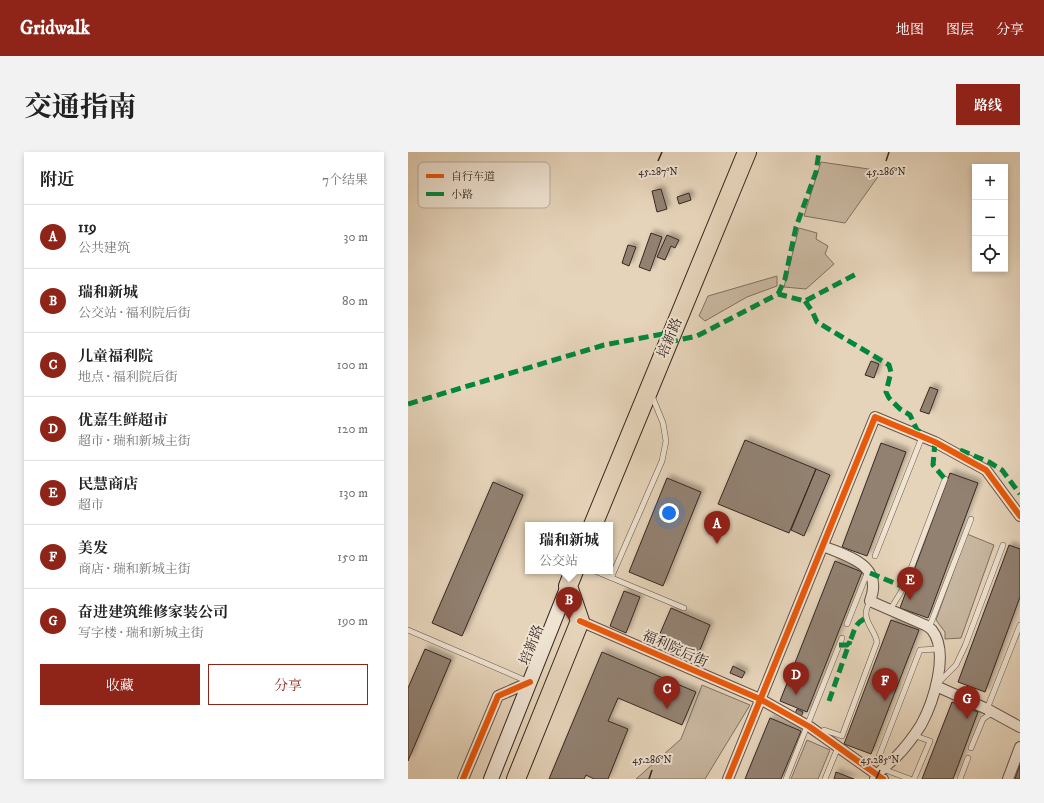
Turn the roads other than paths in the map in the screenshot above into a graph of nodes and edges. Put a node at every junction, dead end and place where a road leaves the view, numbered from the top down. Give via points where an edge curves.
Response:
1 (747, 152) edge
2 (649, 390) junction
3 (922, 437) junction
4 (944, 480) dead end
5 (1020, 516) edge
6 (970, 519) dead end
7 (594, 522) edge
8 (1003, 545) dead end
9 (823, 546) junction
10 (875, 556) dead end
11 (868, 571) junction
12 (613, 573) edge
13 (602, 574) edge
14 (613, 574) edge
15 (571, 578) edge
16 (611, 578) junction
17 (870, 601) junction
18 (684, 608) dead end
19 (890, 610) junction
20 (580, 621) junction
21 (847, 624) dead end
22 (1020, 625) edge
23 (929, 628) junction
24 (408, 630) edge
25 (842, 638) dead end
26 (938, 649) junction
27 (530, 682) junction
28 (936, 686) junction
29 (760, 699) junction
30 (990, 711) junction
31 (807, 726) junction
32 (1020, 727) edge
33 (820, 735) junction
34 (913, 735) junction
35 (838, 747) junction
36 (1020, 747) edge
37 (971, 748) dead end
38 (878, 758) dead end
39 (968, 758) dead end
40 (880, 775) edge
41 (464, 779) edge
42 (491, 779) edge
43 (516, 779) edge
44 (728, 779) edge
45 (786, 779) edge
46 (825, 779) edge
47 (910, 779) edge
48 (914, 779) edge
49 (960, 779) edge
50 (1008, 779) edge

1 - 2 highway, 培新路
2 - 7 highway, 培新路
2 - 12 lane via 663,423 666,441 662,461
3 - 5 street via 986,470
3 - 9 street via 875,417
3 - 10 lane
4 - 19 lane via 904,587
6 - 23 lane
8 - 28 lane via 956,665
9 - 11 street via 858,561
9 - 29 street
11 - 17 street via 873,580
11 - 21 lane
13 - 16 lane
14 - 16 lane
15 - 20 highway
15 - 27 main road, 培新路
16 - 18 lane
17 - 19 street
17 - 33 lane via 865,613 867,622 876,634 877,642 842,736 824,730
19 - 23 street
20 - 29 street, 福利院后街
20 - 43 highway
22 - 30 lane
23 - 26 street via 935,636
24 - 27 lane
25 - 31 lane
26 - 28 street via 940,663
26 - 38 lane via 920,650
27 - 41 street via 498,696
27 - 42 main road, 培新路
28 - 30 street
28 - 34 street via 920,725
29 - 31 street, 福利院后街
29 - 44 street
30 - 32 street
30 - 37 lane via 983,718
31 - 33 street, 福利院后街
31 - 45 lane
33 - 35 street, 福利院后街
34 - 40 street
34 - 48 lane via 930,742
35 - 40 street, 福利院后街
35 - 46 lane
36 - 50 street
39 - 49 lane
40 - 47 lane

